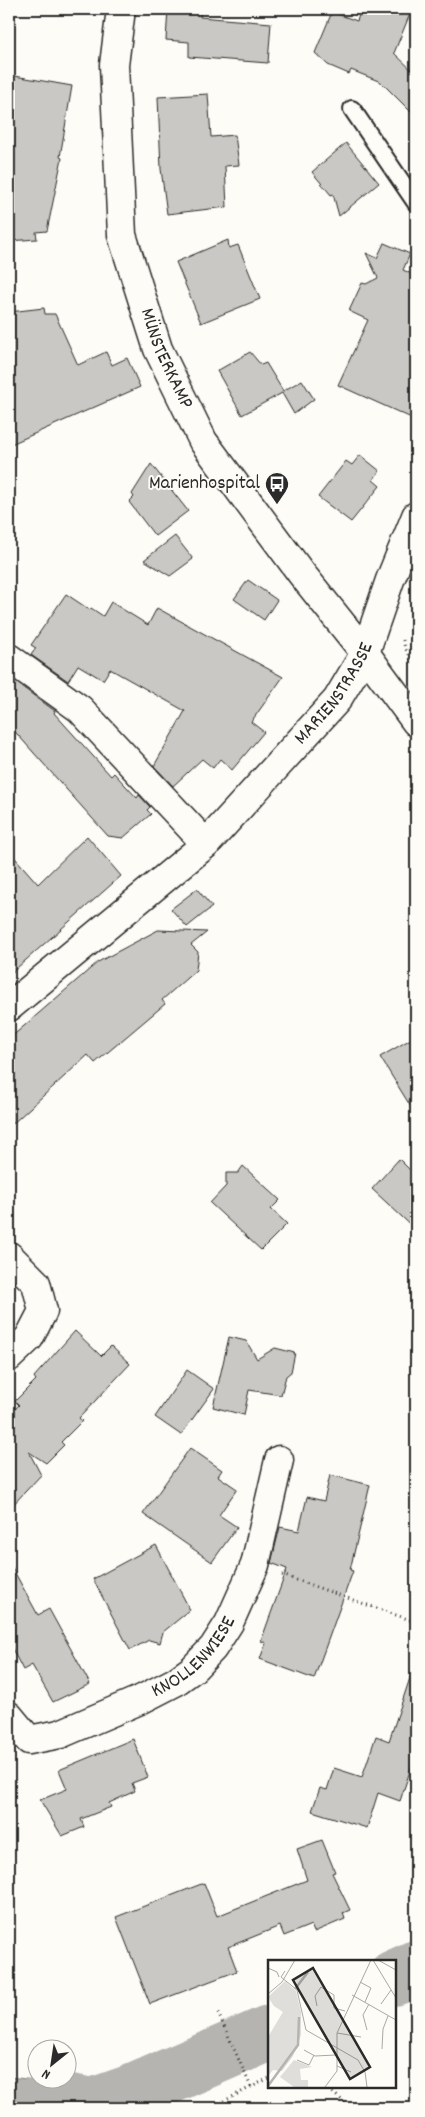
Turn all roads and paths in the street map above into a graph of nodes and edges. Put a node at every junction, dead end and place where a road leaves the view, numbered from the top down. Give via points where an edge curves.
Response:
1 (121, 9) edge
2 (352, 109) dead end
3 (416, 203) edge
4 (416, 516) edge
5 (365, 653) junction
6 (9, 658) edge
7 (416, 722) edge
8 (206, 844) junction
9 (9, 1007) edge
10 (9, 1256) edge
11 (9, 1356) edge
12 (279, 1460) dead end
13 (255, 1565) junction
14 (416, 1622) edge
15 (9, 1716) edge
16 (218, 2013) dead end
17 (268, 2078) edge
18 (251, 2087) junction
19 (326, 2087) edge
20 (210, 2108) edge
21 (351, 2108) edge

1 - 5 street, MÜNSTERKAMP via 114,65 122,235 158,349 203,441 300,573
2 - 3 lane
4 - 5 street, MARIENSTRASSE
5 - 7 street, MÜNSTERKAMP
5 - 8 street, MARIENSTRASSE via 337,700
6 - 8 street via 80,709
8 - 9 street, MARIENSTRASSE
10 - 11 street via 36,1283 43,1311 29,1338
12 - 13 street, KNOLLENWIESE
13 - 14 path
13 - 15 street, KNOLLENWIESE via 213,1648 193,1670 175,1682 60,1734 29,1740
16 - 18 path
17 - 18 path
18 - 20 path
19 - 21 path

